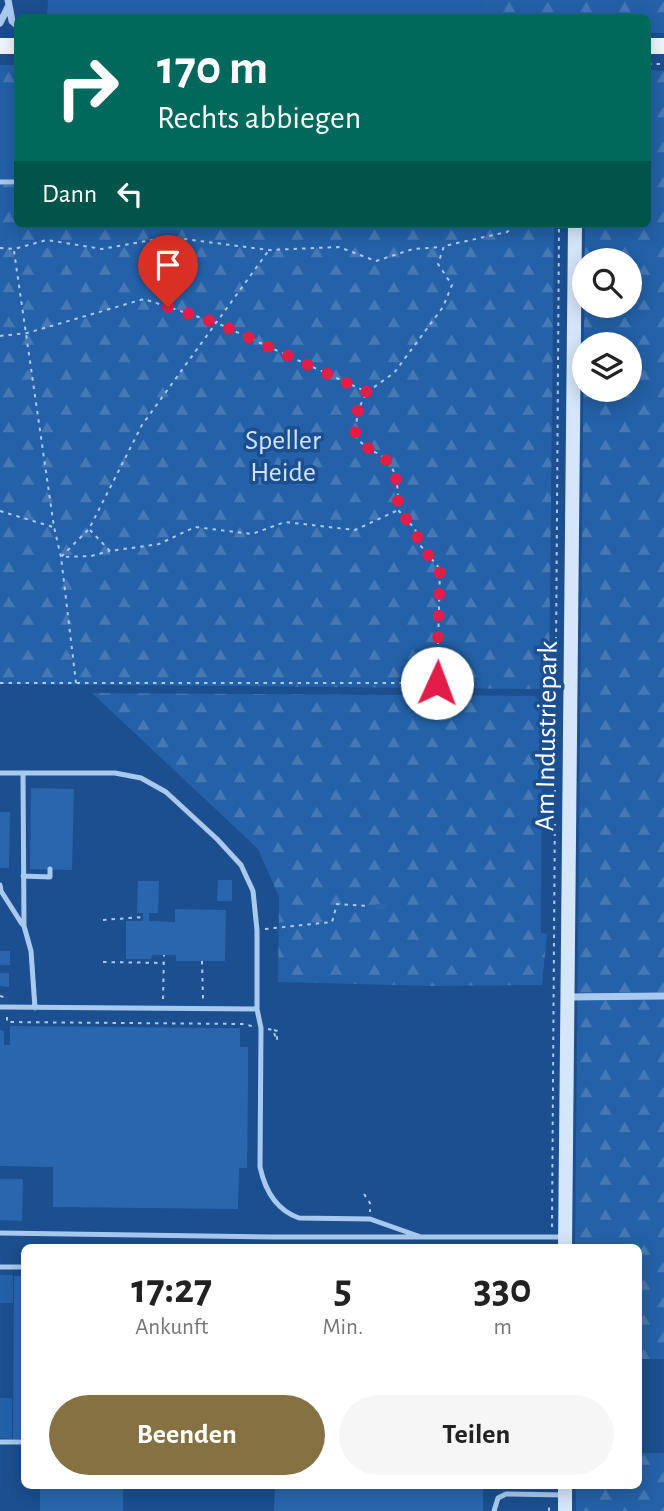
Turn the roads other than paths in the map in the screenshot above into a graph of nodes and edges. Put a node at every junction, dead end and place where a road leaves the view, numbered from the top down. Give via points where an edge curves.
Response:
1 (8, 3) edge
2 (0, 23) edge
3 (14, 23) edge
4 (575, 228) edge
5 (0, 773) edge
6 (23, 774) junction
7 (50, 869) dead end
8 (23, 876) junction
9 (0, 885) edge
10 (24, 926) junction
11 (664, 996) edge
12 (567, 997) junction
13 (4, 1007) edge
14 (35, 1008) junction
15 (257, 1009) junction
16 (0, 1233) edge
17 (421, 1237) junction
18 (561, 1240) edge
19 (0, 1267) edge
20 (21, 1267) edge
21 (0, 1442) edge
22 (21, 1442) edge
23 (565, 1491) edge
24 (494, 1511) edge
25 (565, 1511) edge

1 - 2 street
1 - 3 street
4 - 12 street, Am Industriepark
5 - 6 lane
6 - 8 lane
6 - 15 lane via 141,778 166,792 217,839 241,866 253,891
7 - 8 lane via 50,877
8 - 10 lane
9 - 10 lane
10 - 14 lane via 32,951
11 - 12 street
12 - 18 street, Am Industriepark
13 - 14 lane
14 - 15 lane
15 - 17 lane via 261,1028 260,1167 271,1197 299,1218 370,1219
16 - 17 lane
17 - 18 lane
19 - 20 lane
21 - 22 lane
23 - 24 lane via 506,1494 498,1498
23 - 25 street

